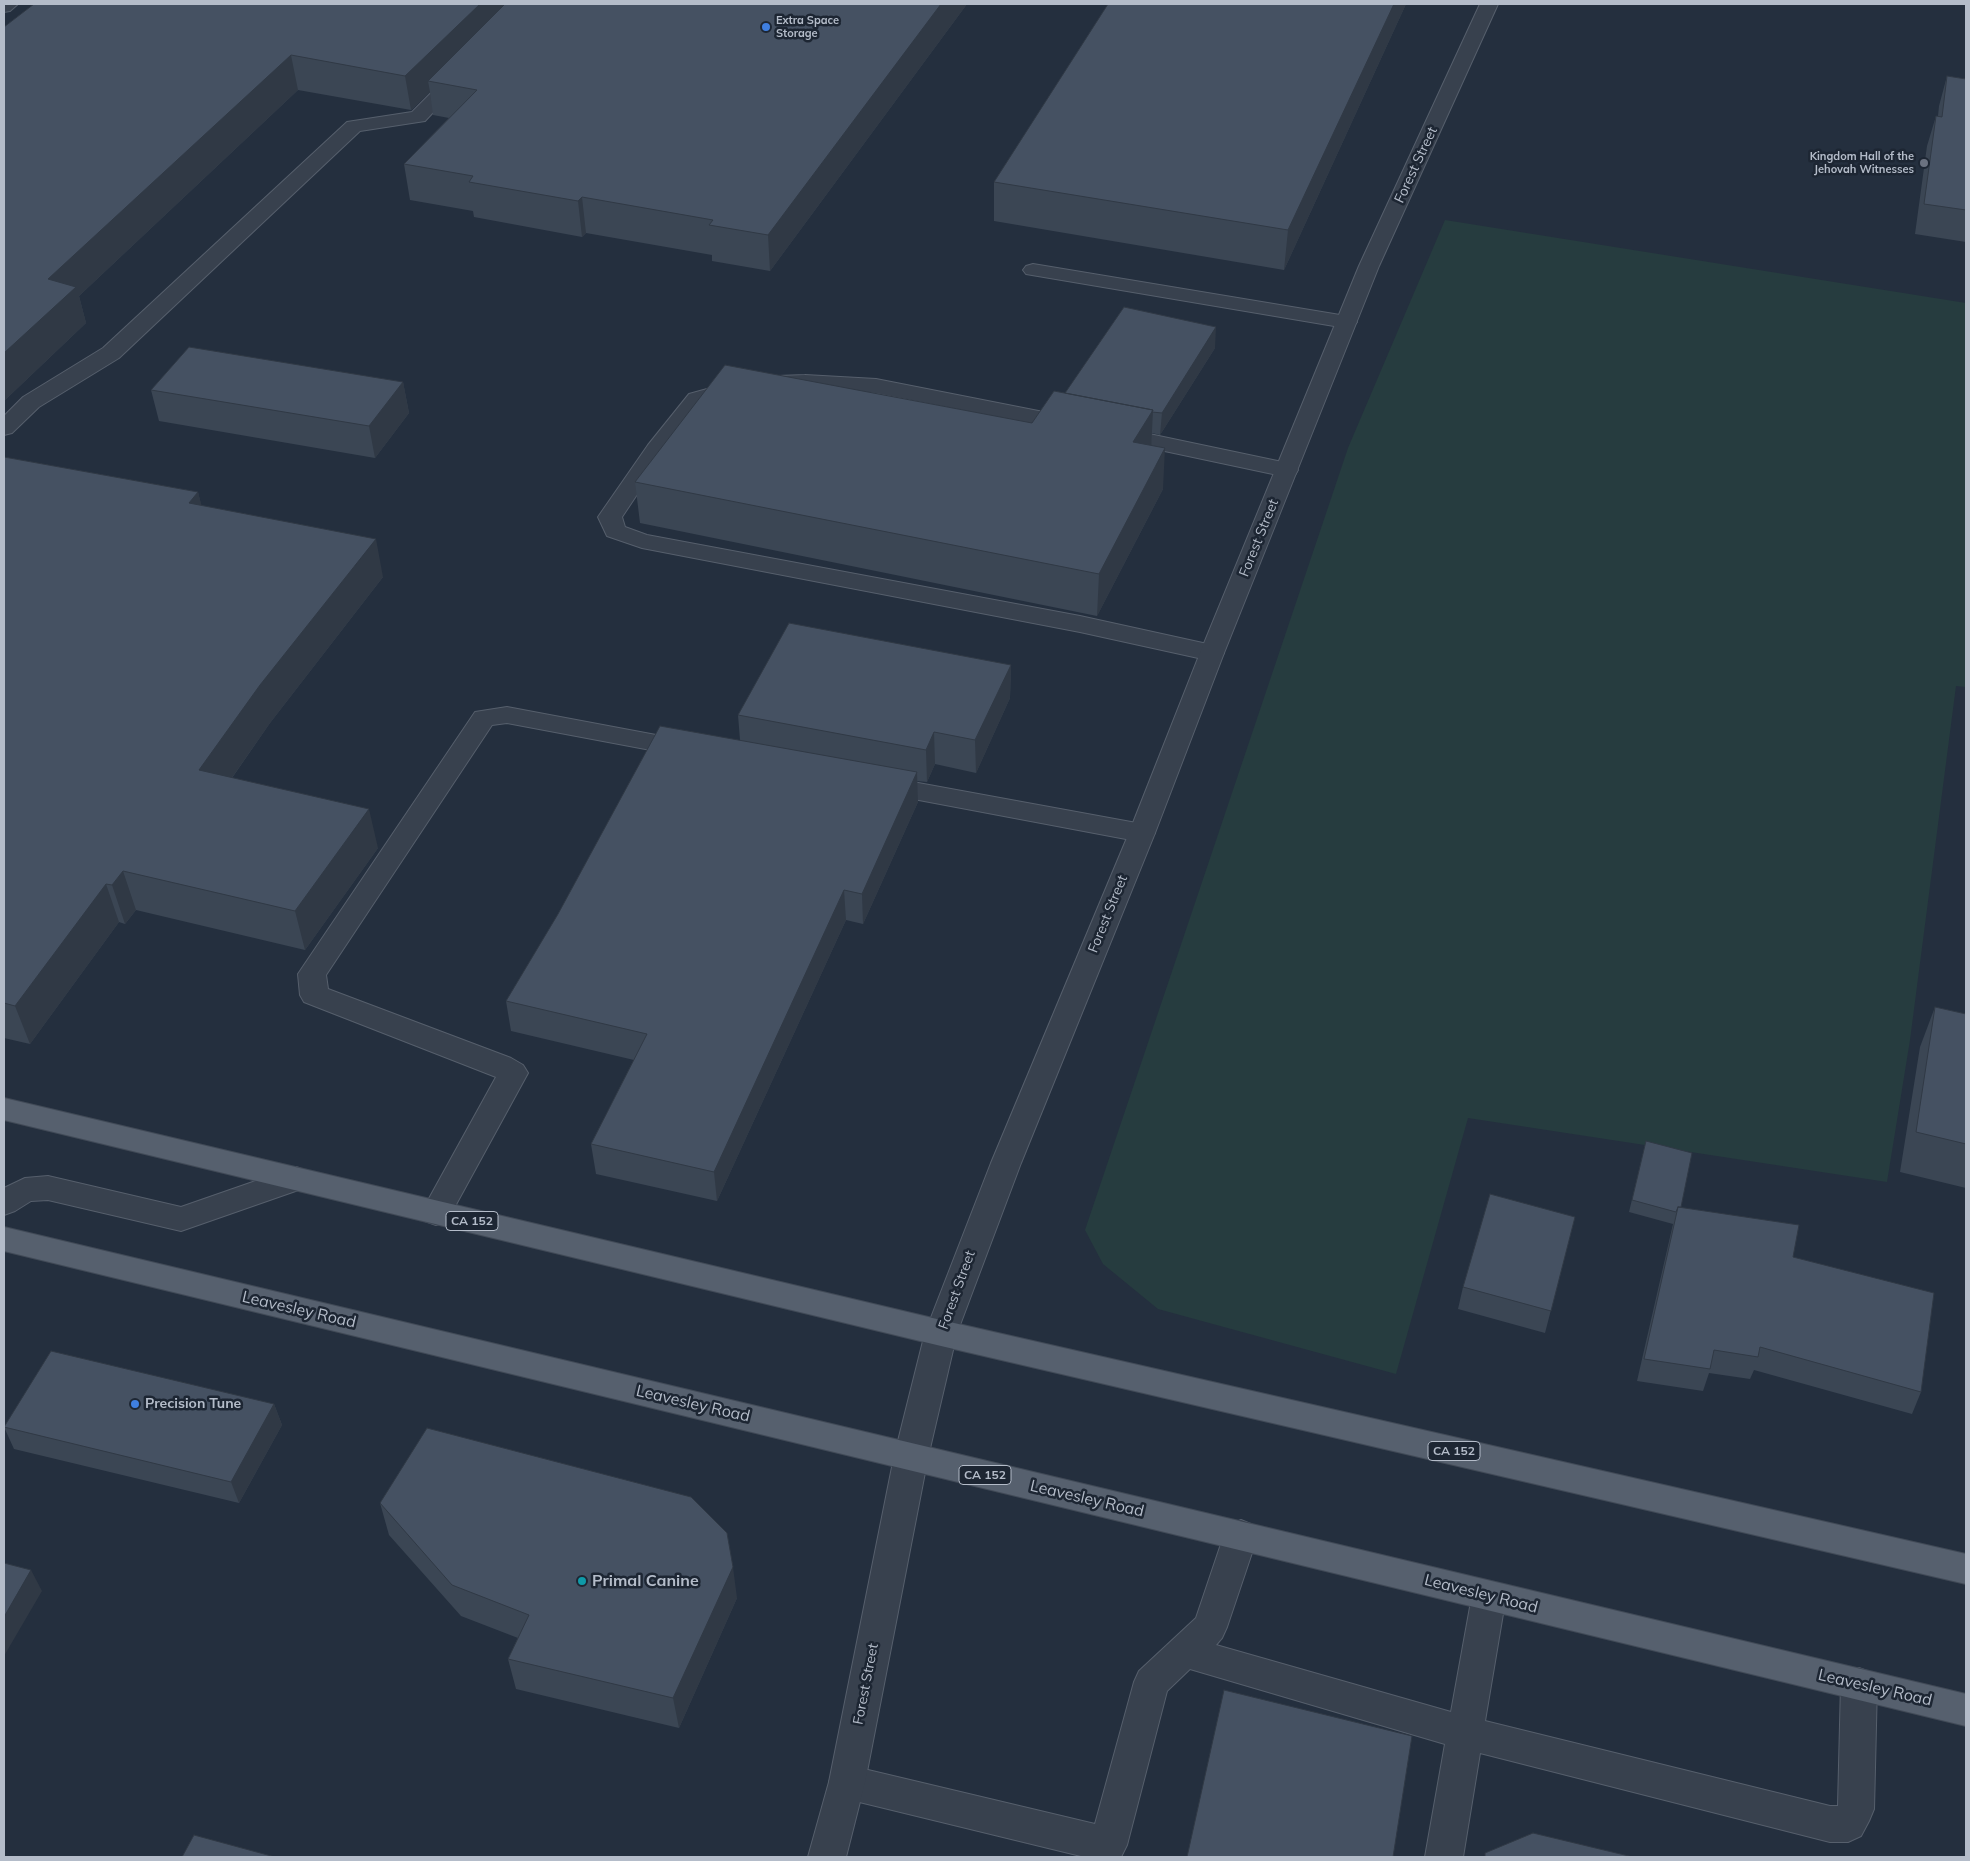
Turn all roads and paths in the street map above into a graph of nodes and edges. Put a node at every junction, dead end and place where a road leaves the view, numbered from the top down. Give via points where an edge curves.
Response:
1 (9, 4) edge
2 (1489, 4) edge
3 (4, 7) edge
4 (474, 60) edge
5 (1033, 270) dead end
6 (1346, 322) junction
7 (4, 428) edge
8 (1287, 470) junction
9 (1212, 653) junction
10 (710, 754) edge
11 (855, 781) edge
12 (1142, 833) junction
13 (4, 1110) edge
14 (296, 1179) junction
15 (4, 1203) edge
16 (436, 1213) junction
17 (4, 1239) edge
18 (941, 1333) junction
19 (911, 1457) junction
20 (1241, 1535) junction
21 (1966, 1569) edge
22 (1489, 1596) junction
23 (1186, 1652) junction
24 (1859, 1684) junction
25 (1966, 1710) edge
26 (1466, 1733) junction
27 (847, 1782) junction
28 (1106, 1851) edge
29 (827, 1857) edge
30 (1444, 1857) edge

1 - 3 street
2 - 6 street, Forest Street
4 - 7 street via 418,116 354,126 112,353 31,402
5 - 6 street
6 - 8 street, Forest Street
8 - 9 street, Forest Street
8 - 9 street via 876,386 805,381 761,383 697,399 656,450 610,517 615,531 642,541 1080,624
9 - 12 street, Forest Street
10 - 16 street via 507,715 484,718 312,974 314,995 513,1073
11 - 12 street
12 - 18 street, Forest Street via 1006,1162
13 - 14 main road, CA 152
14 - 15 street via 181,1219 48,1188 25,1190
14 - 16 main road, CA 152
16 - 18 main road, CA 152
17 - 19 main road, Leavesley Road / CA 152
18 - 19 street, Forest Street
18 - 21 main road, CA 152
19 - 20 main road, Leavesley Road / CA 152
19 - 27 street, Forest Street
20 - 22 main road, Leavesley Road / CA 152
20 - 23 street via 1210,1627
22 - 24 main road, Leavesley Road / CA 152
22 - 26 street
23 - 26 street
23 - 28 street via 1152,1682
24 - 25 main road, Leavesley Road / CA 152
24 - 26 street via 1856,1809 1848,1824 1830,1824
26 - 30 street
27 - 28 street
27 - 29 street, Forest Street

